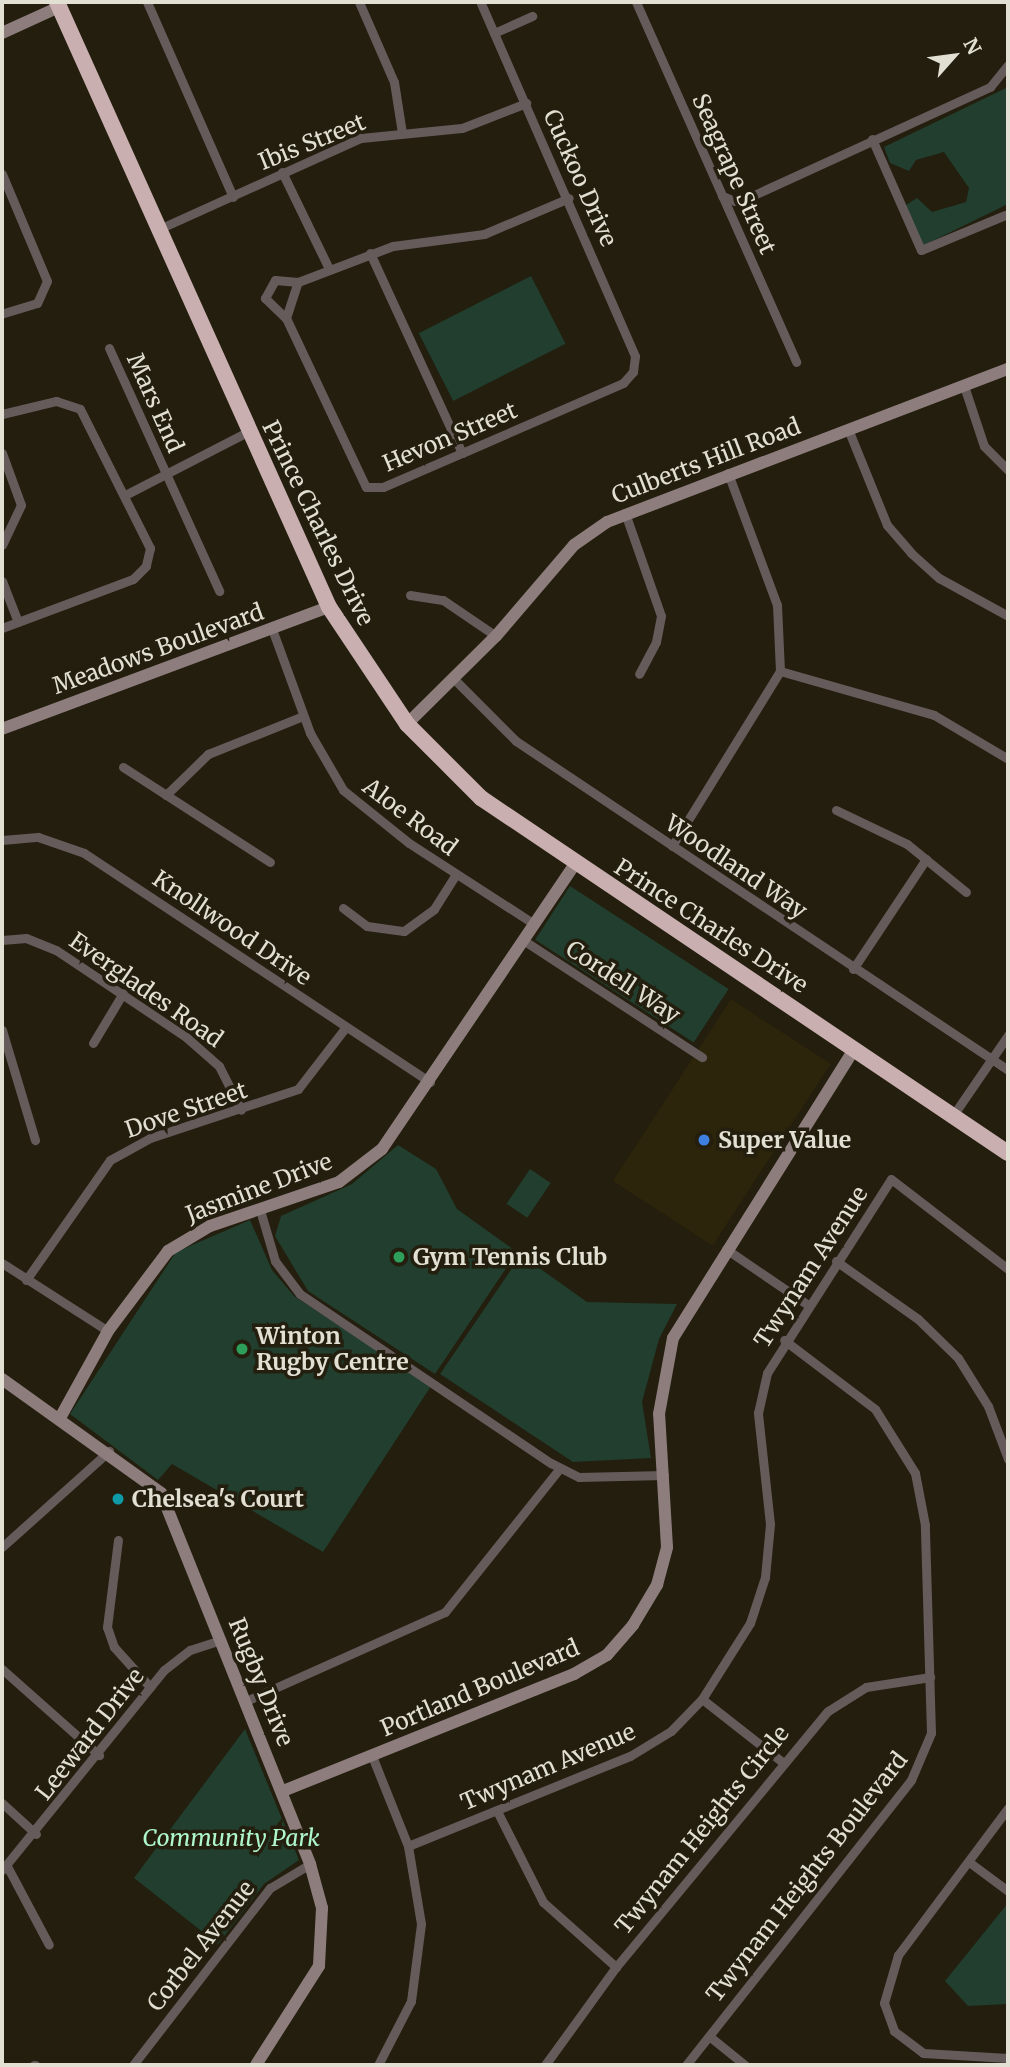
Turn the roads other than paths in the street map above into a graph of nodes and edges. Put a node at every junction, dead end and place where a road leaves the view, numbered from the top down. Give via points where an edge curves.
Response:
1 (147, 2) edge
2 (359, 2) edge
3 (480, 2) edge
4 (636, 2) edge
5 (58, 4) edge
6 (532, 16) dead end
7 (2, 33) edge
8 (494, 33) junction
9 (1008, 65) edge
10 (526, 103) junction
11 (402, 133) junction
12 (872, 139) junction
13 (282, 172) junction
14 (2, 174) edge
15 (722, 196) junction
16 (233, 197) junction
17 (569, 198) junction
18 (1005, 215) dead end
19 (159, 229) junction
20 (370, 253) junction
21 (329, 270) junction
22 (298, 282) junction
23 (2, 314) edge
24 (286, 318) junction
25 (109, 348) dead end
26 (796, 362) dead end
27 (1008, 369) edge
28 (634, 372) joint
29 (964, 386) junction
30 (2, 414) edge
31 (848, 429) junction
32 (248, 431) junction
33 (2, 453) edge
34 (462, 453) junction
35 (1008, 470) edge
36 (728, 473) junction
37 (166, 474) junction
38 (127, 494) junction
39 (625, 513) junction
40 (2, 545) edge
41 (2, 582) edge
42 (219, 592) dead end
43 (410, 594) dead end
44 (329, 607) junction
45 (1008, 616) edge
46 (18, 622) junction
47 (2, 628) edge
48 (272, 629) junction
49 (496, 636) junction
50 (780, 671) junction
51 (639, 674) dead end
52 (455, 680) junction
53 (303, 716) junction
54 (407, 724) junction
55 (2, 729) edge
56 (1008, 759) edge
57 (123, 767) dead end
58 (166, 795) junction
59 (836, 810) dead end
60 (2, 840) edge
61 (672, 846) junction
62 (926, 859) junction
63 (270, 862) dead end
64 (575, 864) junction
65 (456, 874) junction
66 (966, 892) dead end
67 (343, 908) dead end
68 (534, 924) junction
69 (2, 940) edge
70 (523, 940) junction
71 (853, 969) junction
72 (122, 993) junction
73 (346, 1027) junction
74 (2, 1030) edge
75 (1008, 1035) edge
76 (93, 1043) dead end
77 (855, 1048) junction
78 (702, 1057) dead end
79 (992, 1058) junction
80 (1008, 1070) edge
81 (430, 1082) junction
82 (241, 1110) junction
83 (954, 1114) junction
84 (35, 1140) dead end
85 (1008, 1153) edge
86 (260, 1210) junction
87 (726, 1249) junction
88 (836, 1261) junction
89 (2, 1262) edge
90 (1008, 1269) edge
91 (26, 1280) junction
92 (808, 1305) junction
93 (108, 1331) junction
94 (785, 1340) junction
95 (2, 1379) edge
96 (60, 1418) junction
97 (109, 1451) junction
98 (1008, 1459) edge
99 (559, 1469) junction
100 (664, 1475) junction
101 (118, 1540) dead end
102 (2, 1547) edge
103 (221, 1640) junction
104 (2, 1669) edge
105 (930, 1677) junction
106 (150, 1687) junction
107 (702, 1699) junction
108 (246, 1701) junction
109 (99, 1755) junction
110 (372, 1756) junction
111 (781, 1761) junction
112 (282, 1791) junction
113 (2, 1803) edge
114 (1008, 1808) edge
115 (497, 1811) junction
116 (36, 1834) junction
117 (408, 1846) junction
118 (969, 1861) junction
119 (310, 1864) junction
120 (4, 1868) edge
121 (1008, 1891) edge
122 (49, 1945) dead end
123 (616, 1967) junction
124 (709, 2036) junction
125 (1008, 2057) edge
126 (133, 2065) edge
127 (256, 2065) edge
128 (378, 2065) edge
129 (545, 2065) edge
130 (686, 2065) edge
131 (745, 2065) edge

1 - 16 street
2 - 11 street via 394,82
3 - 8 street, Cuckoo Drive
4 - 15 street, Seagrape Street
5 - 7 street
5 - 19 highway, Prince Charles Drive
6 - 8 street
8 - 10 street, Cuckoo Drive
9 - 12 street via 990,87
10 - 11 street, Ibis Street via 462,128
10 - 17 street, Cuckoo Drive
11 - 13 street, Ibis Street via 361,138
12 - 15 street via 754,195 735,201
12 - 18 street via 921,250
13 - 16 street, Ibis Street
13 - 21 street
14 - 23 street via 47,281 37,303
15 - 26 street, Seagrape Street
16 - 19 street, Ibis Street
17 - 20 street via 484,234
17 - 28 street, Cuckoo Drive via 635,356
19 - 32 highway, Prince Charles Drive
20 - 21 street
20 - 34 street
21 - 22 street
22 - 24 street
22 - 24 street, Hevon Street via 282,277 265,291 269,307
24 - 34 street, Hevon Street via 366,487 383,487
25 - 37 street, Mars End
27 - 29 street, Culberts Hill Road
28 - 34 street, Hevon Street via 623,383
29 - 31 street, Culberts Hill Road
29 - 35 street via 985,446
30 - 38 street via 56,401 80,409
31 - 36 street, Culberts Hill Road
31 - 45 street via 887,525 911,554 939,578
32 - 37 street
32 - 44 highway, Prince Charles Drive
33 - 40 street via 21,505
36 - 39 street, Culberts Hill Road
36 - 50 street via 777,605
37 - 38 street
37 - 42 street, Mars End
38 - 46 street via 150,548 141,573
39 - 49 street, Culberts Hill Road via 575,545
39 - 51 street via 661,616 656,642
41 - 46 street
43 - 49 street via 443,600
44 - 48 street, Meadows Boulevard
44 - 54 highway, Prince Charles Drive
46 - 47 street
48 - 53 street, Aloe Road
48 - 55 street, Meadows Boulevard
49 - 52 street, Culberts Hill Road
50 - 56 street via 934,716
50 - 61 street
52 - 54 street, Culberts Hill Road
52 - 61 street, Woodland Way via 516,741
53 - 58 street via 208,754
53 - 65 street, Aloe Road via 328,769 353,800
54 - 64 highway, Prince Charles Drive via 481,798
57 - 58 street
58 - 63 street
59 - 62 street
60 - 73 street, Knollwood Drive via 46,839 84,853
61 - 71 street, Woodland Way
62 - 66 street
62 - 71 street
64 - 68 street, Jasmine Drive
64 - 77 highway, Prince Charles Drive
65 - 67 street via 434,909 404,931 367,926
65 - 68 street, Aloe Road
68 - 70 street, Jasmine Drive
69 - 72 street, Everglades Road via 26,938 48,946
70 - 78 street, Cordell Way
70 - 81 street, Jasmine Drive
71 - 79 street, Woodland Way
72 - 76 street
72 - 82 street, Everglades Road via 207,1053
73 - 81 street, Knollwood Drive
73 - 82 street, Dove Street via 304,1085
74 - 84 street
75 - 79 street
77 - 83 highway, Prince Charles Drive
77 - 87 street, Portland Boulevard
79 - 80 street, Woodland Way
79 - 83 street
81 - 86 street, Jasmine Drive via 391,1138 360,1169
82 - 91 street, Dove Street via 149,1138 110,1160
83 - 85 highway, Prince Charles Drive
86 - 93 street, Jasmine Drive via 177,1244
86 - 99 street via 275,1261 300,1294
87 - 92 street
87 - 100 street, Portland Boulevard via 668,1350 659,1414
88 - 90 street, Twynam Avenue via 891,1179
88 - 92 street, Twynam Avenue
88 - 98 street via 918,1319 958,1358 988,1406
89 - 91 street
91 - 93 street
92 - 94 street, Twynam Avenue
93 - 96 street, Jasmine Drive
94 - 105 street, Twynam Heights Boulevard via 862,1395 907,1456 923,1507
94 - 107 street, Twynam Avenue via 759,1398 770,1524 765,1577 750,1623
95 - 96 street, Rugby Drive
96 - 97 street, Rugby Drive
97 - 102 street
97 - 103 street, Rugby Drive via 161,1493
99 - 100 street via 585,1477
99 - 108 street via 445,1612
100 - 110 street, Portland Boulevard via 668,1522 662,1571 640,1615 607,1655 555,1683
101 - 106 street via 107,1627 114,1647
103 - 106 street, Leeward Drive via 179,1657
103 - 108 street, Rugby Drive
104 - 109 street
105 - 111 street, Twynam Heights Circle via 885,1681 849,1695
105 - 124 street, Twynam Heights Boulevard via 930,1733 920,1765
106 - 109 street, Leeward Drive
107 - 111 street
107 - 115 street, Twynam Avenue via 671,1731 630,1756
108 - 112 street, Rugby Drive
109 - 116 street, Leeward Drive
110 - 112 street, Portland Boulevard
110 - 117 street
111 - 123 street, Twynam Heights Circle
112 - 119 street, Rugby Drive
113 - 116 street
114 - 118 street
115 - 117 street, Twynam Avenue
115 - 123 street via 543,1902
116 - 120 street, Leeward Drive
117 - 128 street via 420,1905 420,1961 405,2017
118 - 121 street
118 - 125 street via 890,1968 885,2011 900,2037 923,2053
119 - 126 street, Corbel Avenue via 270,1888
119 - 127 street, Rugby Drive via 322,1908 319,1966
120 - 122 street
123 - 129 street, Twynam Heights Circle
124 - 130 street, Twynam Heights Boulevard
124 - 131 street

